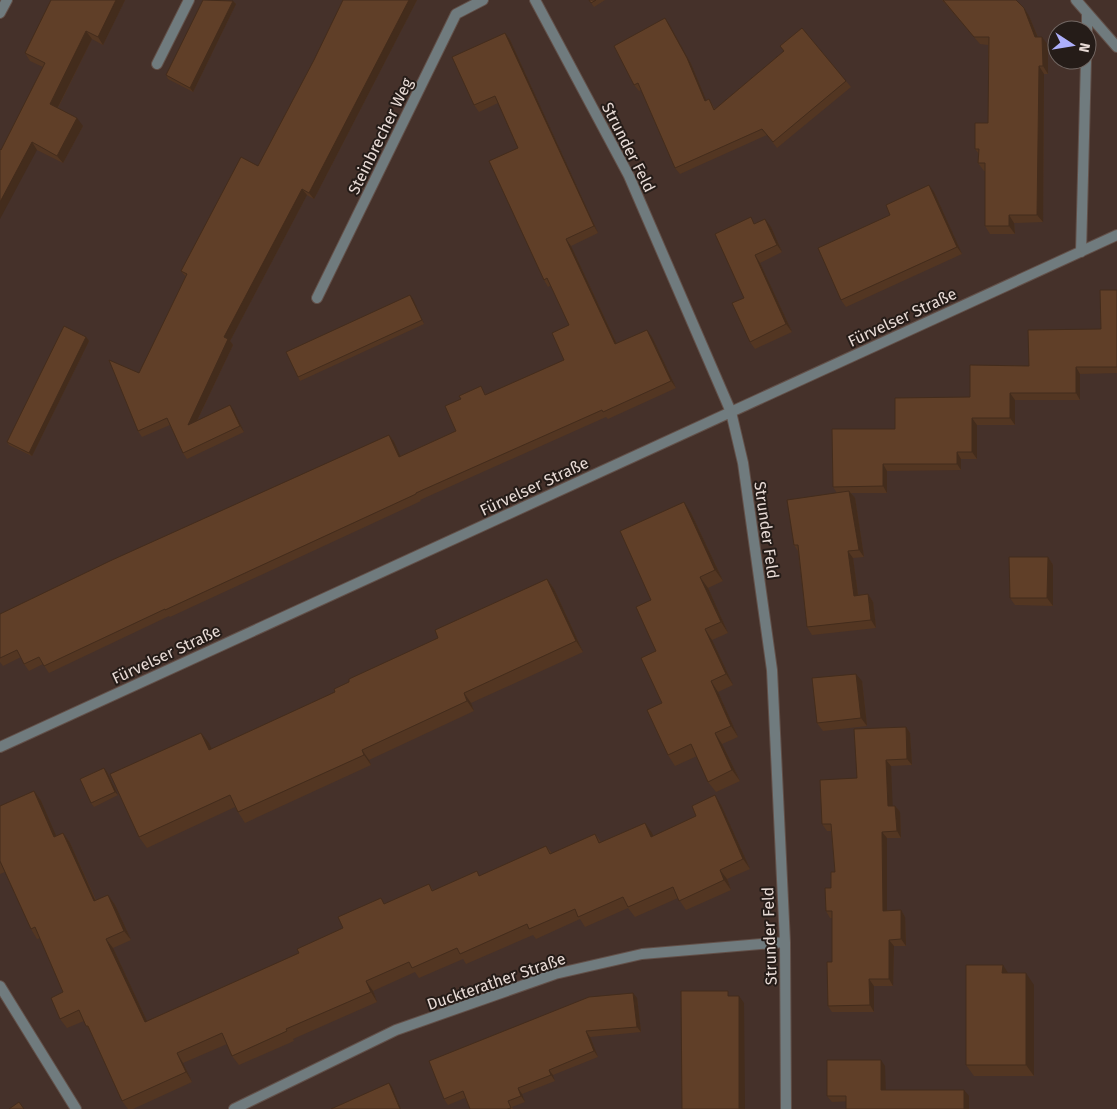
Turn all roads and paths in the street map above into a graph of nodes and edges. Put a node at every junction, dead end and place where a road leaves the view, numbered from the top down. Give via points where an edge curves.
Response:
1 (7, 0) edge
2 (189, 0) edge
3 (483, 0) edge
4 (535, 0) edge
5 (1076, 0) edge
6 (0, 13) edge
7 (1088, 13) junction
8 (1088, 20) edge
9 (1117, 46) edge
10 (157, 64) dead end
11 (1086, 70) edge
12 (1117, 235) edge
13 (1081, 252) junction
14 (317, 298) dead end
15 (731, 412) junction
16 (0, 747) edge
17 (785, 942) junction
18 (0, 986) edge
19 (76, 1109) edge
20 (234, 1109) edge
21 (786, 1109) edge

1 - 6 street
2 - 10 street
3 - 14 street, Steinbrecher Weg via 456,14
4 - 15 street, Strunder Feld via 629,176
5 - 7 street
7 - 8 street
7 - 9 street
11 - 13 street
12 - 13 street, Fürvelser Straße
13 - 15 street, Fürvelser Straße
15 - 16 street, Fürvelser Straße
15 - 17 street, Strunder Feld via 743,463 772,670
17 - 20 street, Duckterather Straße via 642,954 555,974 396,1030
17 - 21 street, Strunder Feld
18 - 19 street

